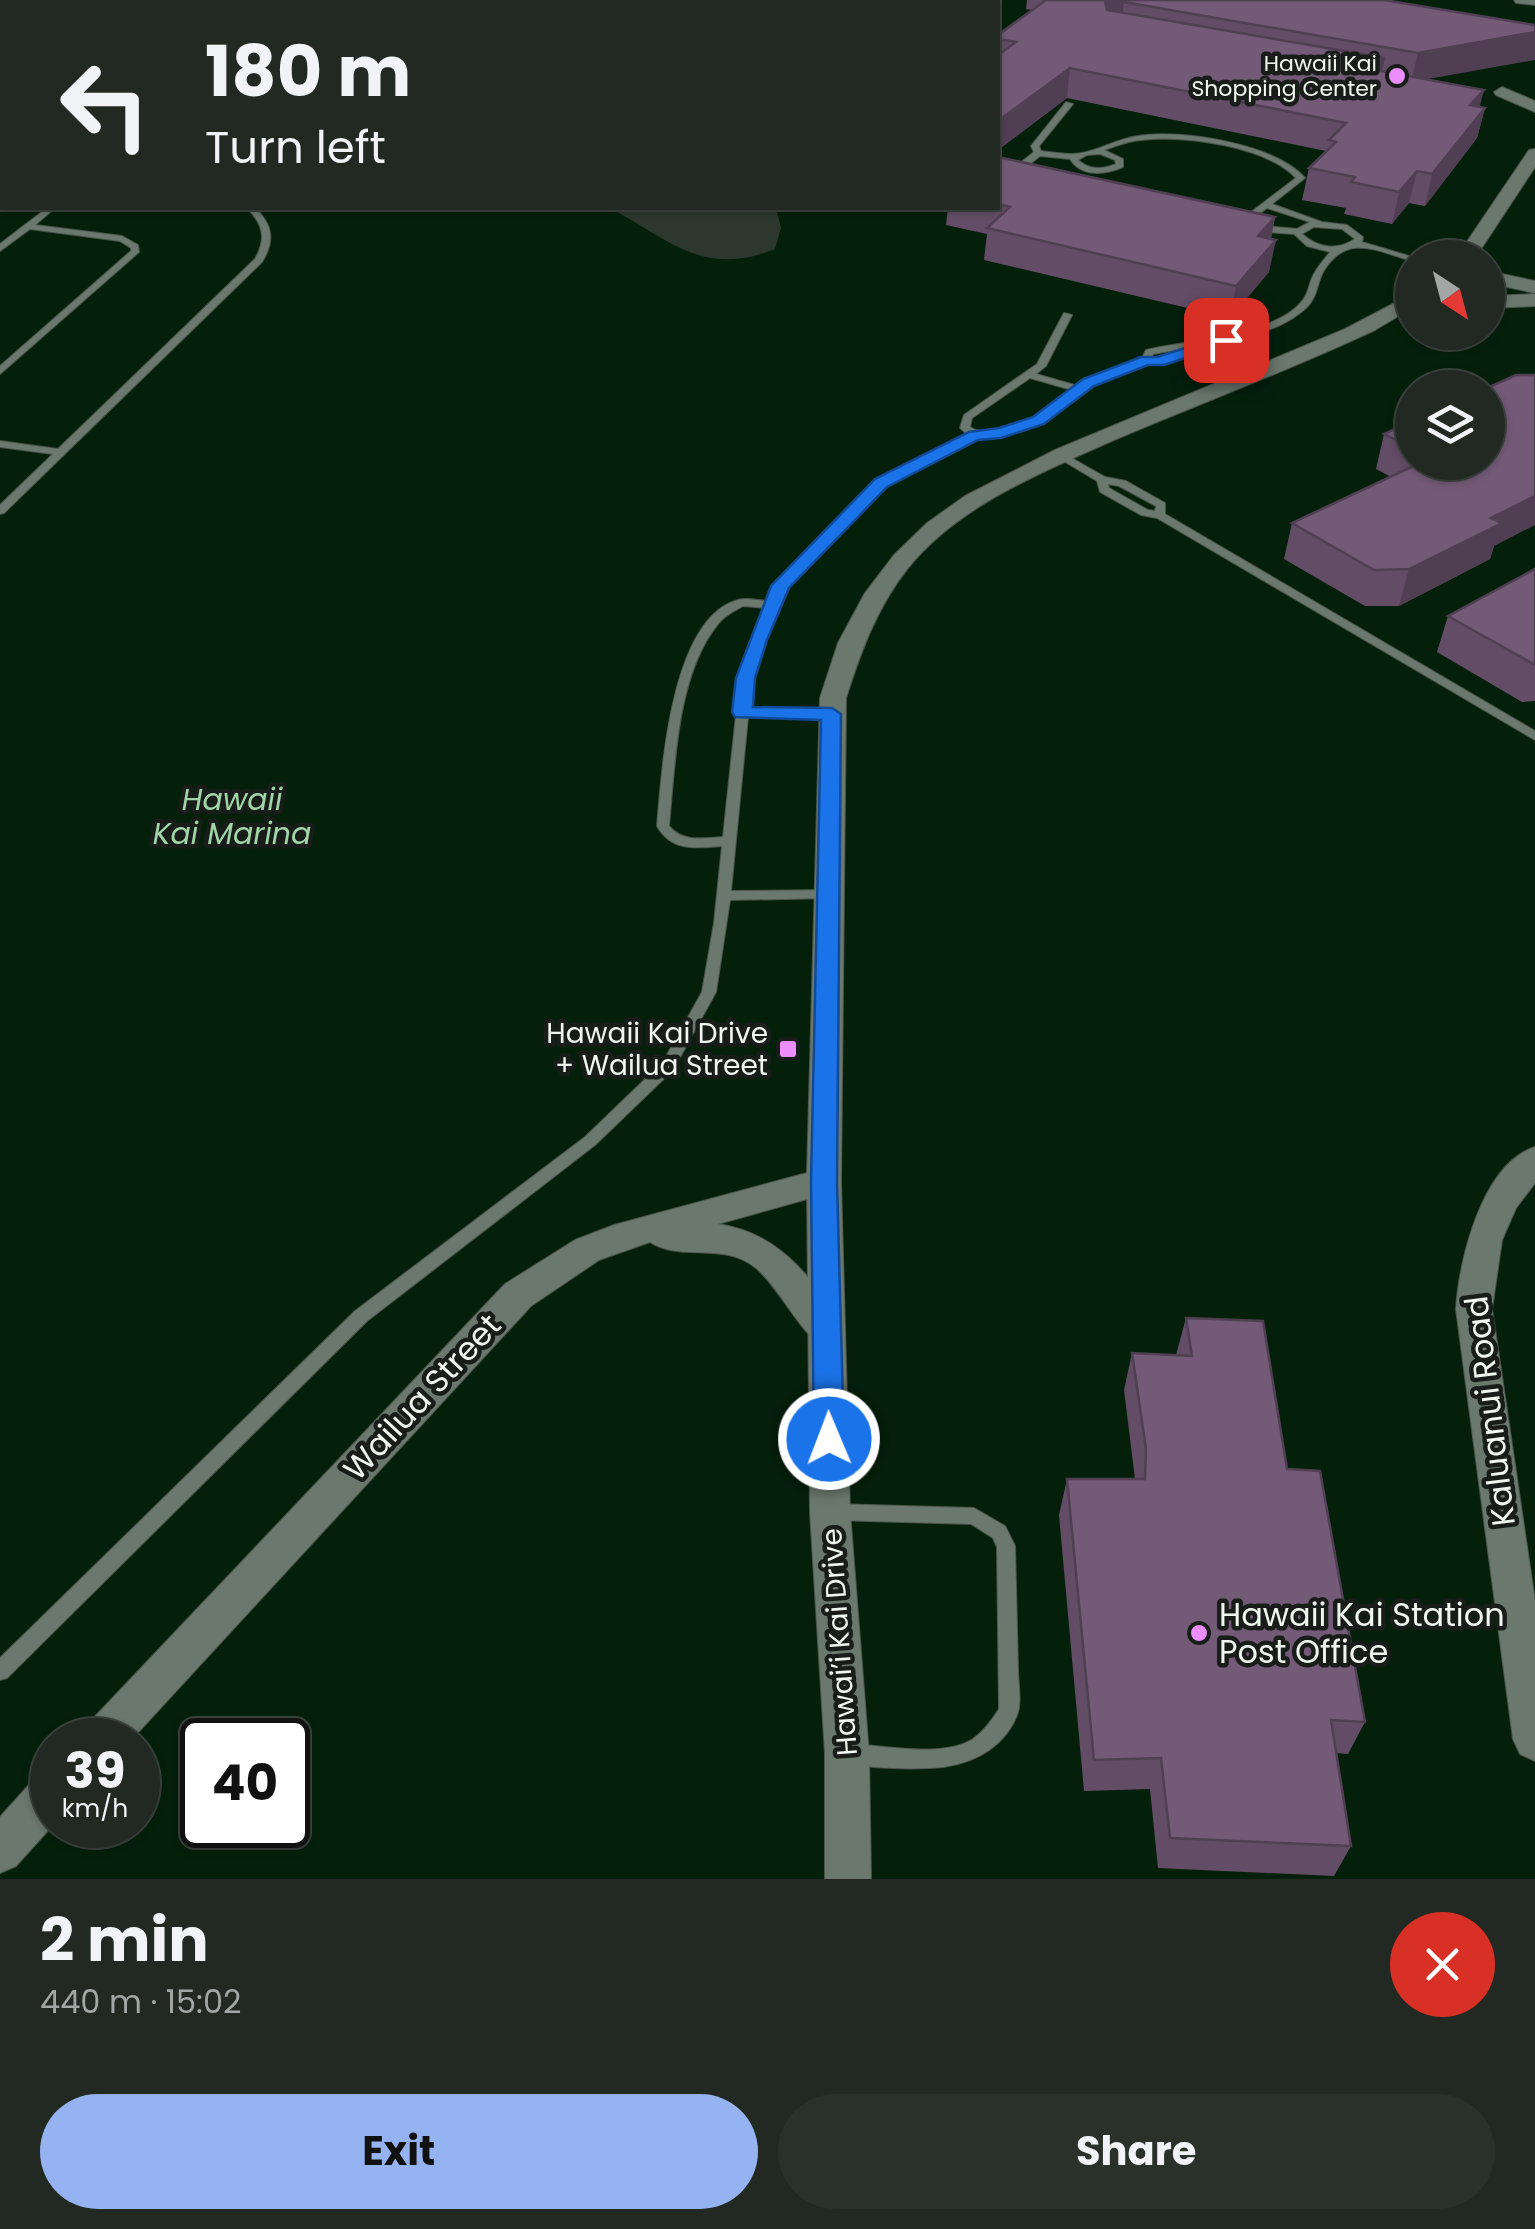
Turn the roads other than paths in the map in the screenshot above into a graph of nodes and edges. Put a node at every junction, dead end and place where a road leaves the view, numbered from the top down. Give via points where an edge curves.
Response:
1 (1519, 0) edge
2 (1535, 2) edge
3 (1535, 92) edge
4 (1069, 104) edge
5 (1535, 107) edge
6 (1092, 152) junction
7 (1038, 153) junction
8 (1535, 154) edge
9 (1075, 157) junction
10 (1013, 173) edge
11 (1264, 204) junction
12 (48, 210) edge
13 (253, 210) edge
14 (1323, 223) junction
15 (27, 226) junction
16 (1298, 232) junction
17 (1478, 240) edge
18 (1358, 243) junction
19 (1309, 244) junction
20 (0, 248) edge
21 (1337, 250) junction
22 (1395, 253) edge
23 (1318, 274) junction
24 (1505, 281) edge
25 (1535, 287) edge
26 (1535, 300) edge
27 (1505, 301) edge
28 (1395, 313) edge
29 (1067, 315) dead end
30 (1395, 334) edge
31 (1262, 370) junction
32 (0, 371) edge
33 (1030, 376) junction
34 (1078, 389) junction
35 (975, 435) junction
36 (0, 444) edge
37 (57, 452) junction
38 (1061, 455) junction
39 (0, 511) edge
40 (1160, 515) joint
41 (773, 604) junction
42 (742, 712) junction
43 (832, 714) junction
44 (1535, 736) edge
45 (730, 840) junction
46 (724, 896) junction
47 (828, 896) junction
48 (1535, 1160) edge
49 (824, 1182) junction
50 (626, 1235) junction
51 (826, 1329) junction
52 (830, 1512) junction
53 (0, 1671) edge
54 (123, 1718) edge
55 (1535, 1738) edge
56 (847, 1754) junction
57 (30, 1817) edge
58 (0, 1850) edge
59 (848, 1879) edge

1 - 2 main road
3 - 5 main road via 1495,93
4 - 7 lane via 1035,146
6 - 9 lane
6 - 9 lane via 1114,156 1120,165 1090,170 1077,166
6 - 11 lane via 1145,137 1182,138 1295,167 1301,178
7 - 9 lane
7 - 10 lane
8 - 17 main road
11 - 14 lane
11 - 16 lane via 1236,231
12 - 15 lane
13 - 37 lane via 268,230 259,260
14 - 16 lane
14 - 18 lane via 1353,230
15 - 20 lane
15 - 32 lane via 122,239 135,252
16 - 19 lane
18 - 21 lane
18 - 22 lane
19 - 21 lane
19 - 23 lane
21 - 23 lane
23 - 34 lane via 1306,303 1289,316 1198,351 1146,360
24 - 25 main road
26 - 27 main road
28 - 31 main road, Hawai’i Kai Drive
29 - 33 lane
30 - 31 main road
31 - 38 main road, Hawai’i Kai Drive
33 - 34 lane
33 - 35 lane via 967,417 965,428
34 - 35 lane via 1039,420
35 - 41 lane via 881,483 780,586
36 - 37 lane
37 - 39 lane
38 - 40 lane via 1102,480 1104,490
38 - 43 main road, Hawai’i Kai Drive via 977,497 901,560 851,638
40 - 44 lane
41 - 42 lane via 746,678
41 - 45 lane via 741,602 707,624 676,709 663,826 676,842
42 - 43 lane
42 - 45 lane
43 - 47 main road, Hawai’i Kai Drive
45 - 46 lane
46 - 47 lane
46 - 53 lane via 709,992 668,1066 590,1141 361,1316
47 - 49 main road, Hawai’i Kai Drive
48 - 55 main road, Kaluanui Road via 1498,1205 1476,1264 1473,1298
49 - 50 main road, Wailua Street
49 - 51 main road, Hawai’i Kai Drive
50 - 51 main road via 698,1236 760,1249 780,1264
50 - 54 main road, Wailua Street via 587,1250 518,1295
51 - 52 main road, Hawai’i Kai Drive
52 - 56 main road, Hawai’i Kai Drive
52 - 56 lane via 974,1516 999,1532 1006,1546 1009,1710 1000,1728 971,1753 953,1758
56 - 59 main road, Hawai’i Kai Drive
57 - 58 main road

